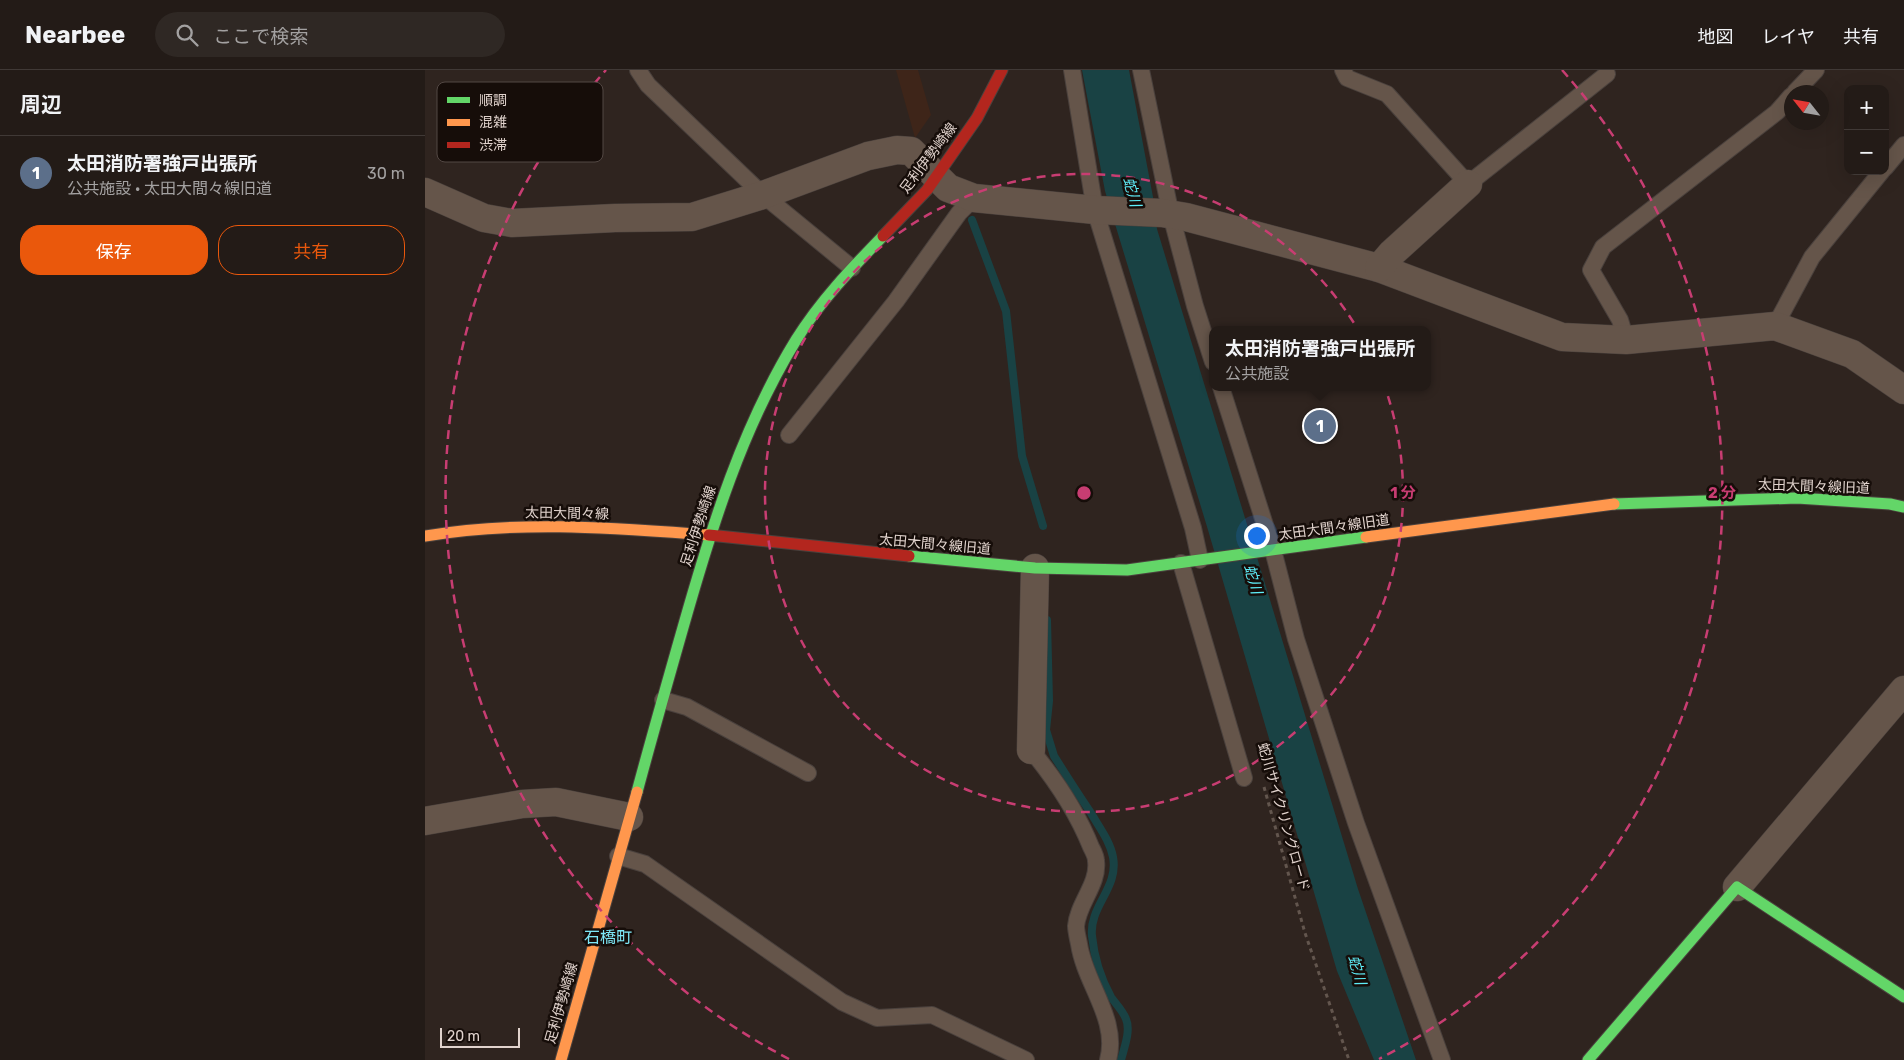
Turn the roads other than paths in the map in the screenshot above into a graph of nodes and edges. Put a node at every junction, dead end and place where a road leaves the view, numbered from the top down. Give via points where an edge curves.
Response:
1 (638, 70) edge
2 (1002, 70) edge
3 (1072, 70) edge
4 (1141, 70) edge
5 (1343, 70) edge
6 (1816, 70) edge
7 (1607, 74) dead end
8 (1802, 85) edge
9 (1784, 104) edge
10 (1904, 145) edge
11 (1889, 163) edge
12 (1879, 175) edge
13 (935, 177) junction
14 (1468, 184) junction
15 (425, 192) edge
16 (763, 195) junction
17 (974, 198) junction
18 (1100, 210) junction
19 (1167, 214) junction
20 (852, 268) junction
21 (1379, 268) junction
22 (1775, 326) junction
23 (1626, 340) junction
24 (1209, 350) edge
25 (1904, 390) edge
26 (1222, 391) edge
27 (789, 435) dead end
28 (1904, 507) edge
29 (709, 535) junction
30 (425, 536) edge
31 (1270, 551) junction
32 (1204, 560) junction
33 (1181, 563) junction
34 (1035, 568) junction
35 (1904, 690) edge
36 (663, 700) junction
37 (1031, 750) joint
38 (808, 773) dead end
39 (1244, 778) dead end
40 (629, 817) junction
41 (425, 821) edge
42 (618, 856) junction
43 (1737, 887) junction
44 (1904, 997) edge
45 (561, 1060) edge
46 (1026, 1060) edge
47 (1108, 1060) edge
48 (1442, 1060) edge
49 (1587, 1060) edge

1 - 16 lane via 648,85
2 - 13 street, 足利伊勢崎線 via 977,118
3 - 18 lane
4 - 19 lane
5 - 14 lane via 1347,78 1387,94
6 - 8 lane
7 - 14 lane
9 - 23 lane via 1603,247 1591,270 1620,320
10 - 11 lane
12 - 22 lane via 1811,257
13 - 16 street via 911,151 897,150 868,156
13 - 17 street via 957,193
13 - 20 street, 足利伊勢崎線 via 927,190
14 - 21 street
15 - 16 street via 484,218 512,223 692,218
16 - 20 lane
17 - 18 street
17 - 27 lane via 959,213 896,301
18 - 19 street
18 - 32 lane
19 - 21 street
19 - 24 lane
20 - 29 street, 足利伊勢崎線 via 822,303 770,385 747,433
21 - 23 street via 1562,337
22 - 23 street
22 - 25 street via 1852,354
26 - 31 lane
28 - 31 street, 太田大間々線旧道 via 1797,498 1605,504
29 - 30 street, 太田大間々線 via 554,526 461,530
29 - 34 street, 太田大間々線旧道
29 - 36 street, 足利伊勢崎線
31 - 32 street, 太田大間々線旧道
31 - 48 lane via 1356,823
32 - 33 street, 太田大間々線旧道
33 - 34 street, 太田大間々線旧道 via 1127,570
33 - 39 lane
34 - 37 street
35 - 43 street
36 - 38 lane via 687,707
36 - 40 street, 足利伊勢崎線
37 - 47 lane via 1085,831 1097,860 1094,879 1076,926 1079,948 1111,1036
40 - 41 street via 556,802 522,804
40 - 42 street, 足利伊勢崎線
42 - 45 street, 足利伊勢崎線
42 - 46 lane via 645,864 842,1002 877,1018 932,1015
43 - 44 street
43 - 49 street

